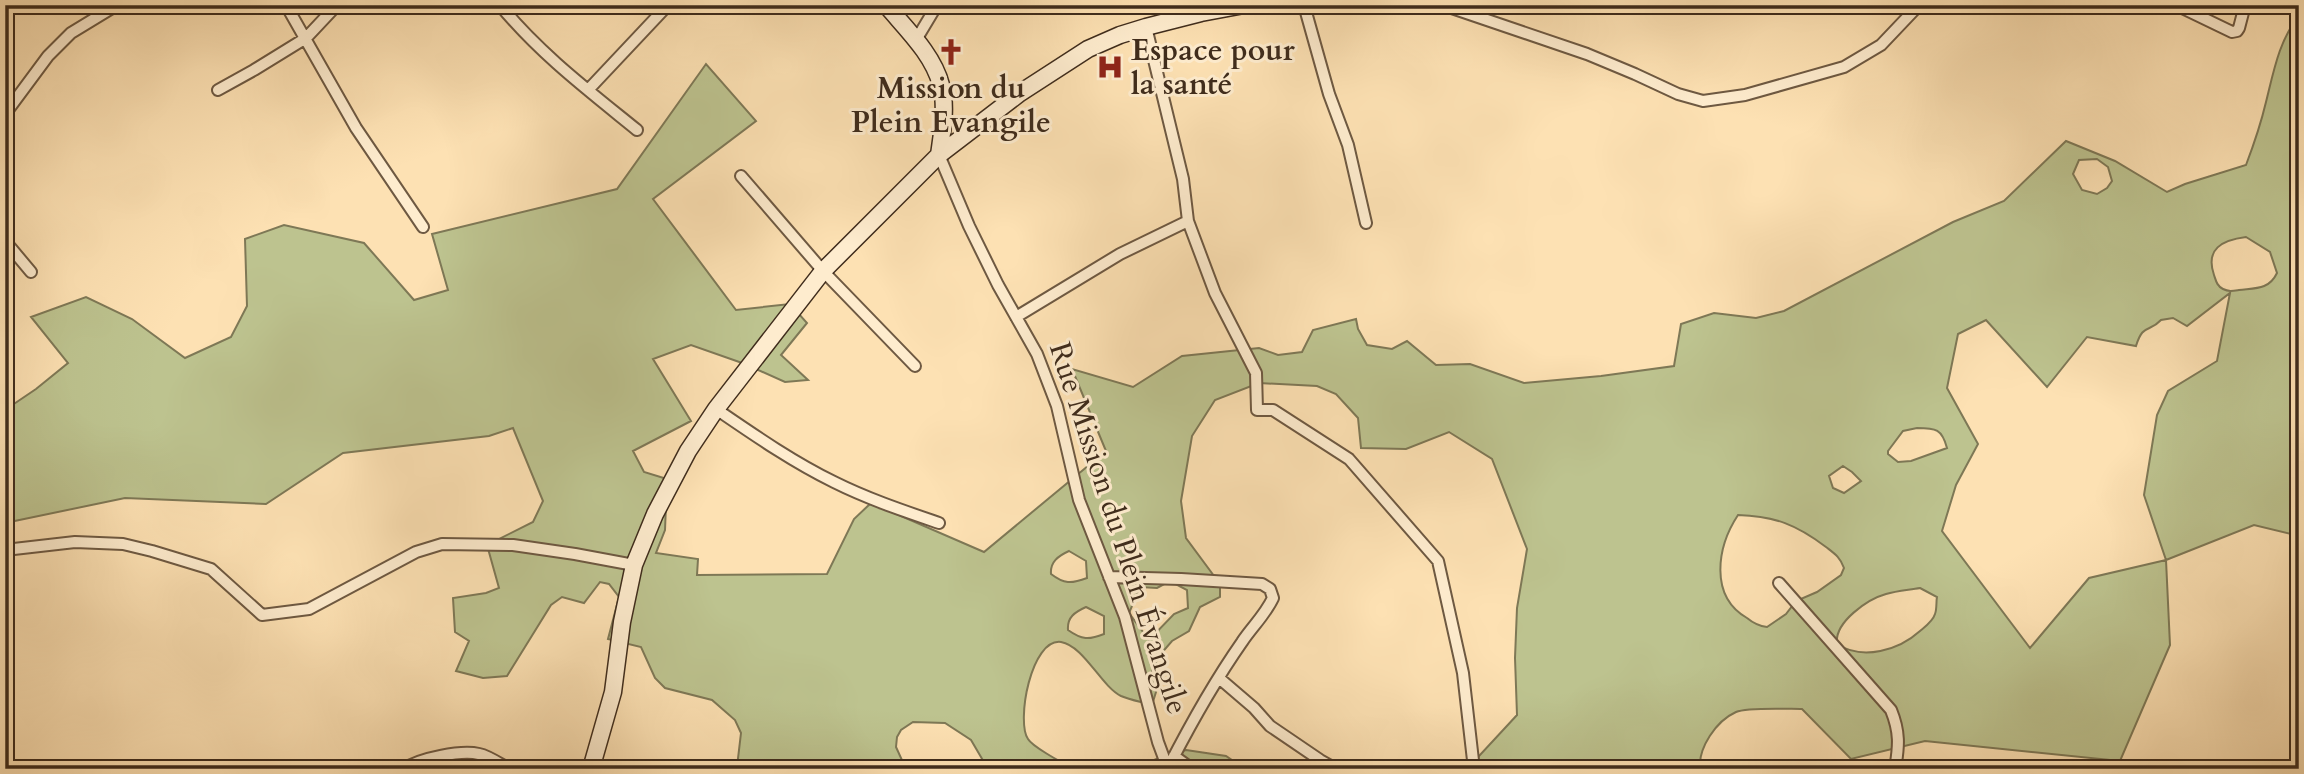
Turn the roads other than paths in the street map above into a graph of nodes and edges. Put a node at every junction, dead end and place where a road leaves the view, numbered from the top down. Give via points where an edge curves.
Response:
1 (117, 5) edge
2 (286, 5) edge
3 (337, 5) edge
4 (500, 5) edge
5 (668, 5) edge
6 (886, 5) edge
7 (937, 5) edge
8 (1244, 5) edge
9 (1304, 5) edge
10 (1443, 5) edge
11 (1919, 5) edge
12 (2176, 5) edge
13 (2245, 5) edge
14 (1146, 27) junction
15 (306, 38) junction
16 (915, 40) junction
17 (218, 90) dead end
18 (588, 90) junction
19 (5, 114) edge
20 (637, 130) dead end
21 (939, 155) junction
22 (741, 176) dead end
23 (1188, 221) junction
24 (1366, 223) dead end
25 (424, 227) dead end
26 (5, 241) edge
27 (823, 271) junction
28 (31, 272) dead end
29 (1016, 317) junction
30 (915, 366) dead end
31 (716, 409) junction
32 (939, 523) dead end
33 (5, 550) edge
34 (634, 565) junction
35 (1109, 578) junction
36 (1779, 583) dead end
37 (1219, 678) junction
38 (1174, 756) junction
39 (404, 769) edge
40 (509, 769) edge
41 (591, 769) edge
42 (1168, 769) edge
43 (1192, 769) edge
44 (1336, 769) edge
45 (1474, 769) edge
46 (1895, 769) edge

1 - 19 street via 71,33
2 - 15 street
3 - 15 street
4 - 18 street
5 - 18 street
6 - 16 street, Rue Mission du Plein Évangile
7 - 16 street
8 - 14 street
9 - 24 street via 1348,145
10 - 11 street via 1587,54 1703,101 1768,89 1844,66 1881,45
12 - 13 street via 2232,32 2239,28
14 - 21 street via 1087,49
14 - 23 street via 1183,179
15 - 17 street
15 - 25 street via 356,128
16 - 21 street, Rue Mission du Plein Évangile via 932,61 941,85
18 - 20 street
21 - 27 street
21 - 29 street, Rue Mission du Plein Évangile
22 - 27 street
23 - 29 street via 1120,254
23 - 45 street via 1215,293 1256,373 1257,410 1273,410 1349,459 1438,561 1462,673
26 - 28 street
27 - 30 street
27 - 31 street
29 - 35 street, Rue Mission du Plein Évangile via 1037,354 1056,406 1079,500
31 - 32 street via 834,482
31 - 34 street via 654,514
33 - 34 street via 75,542 123,544 152,551 212,569 262,615 309,610 416,552 442,544 513,545
34 - 41 street via 613,692
35 - 37 street via 1241,582 1270,589 1269,607
35 - 42 street, Rue Mission du Plein Évangile via 1125,617
36 - 46 street via 1891,710 1898,727
37 - 38 street
37 - 44 street via 1270,726
38 - 42 street
38 - 43 street
39 - 40 street via 460,753 481,754

